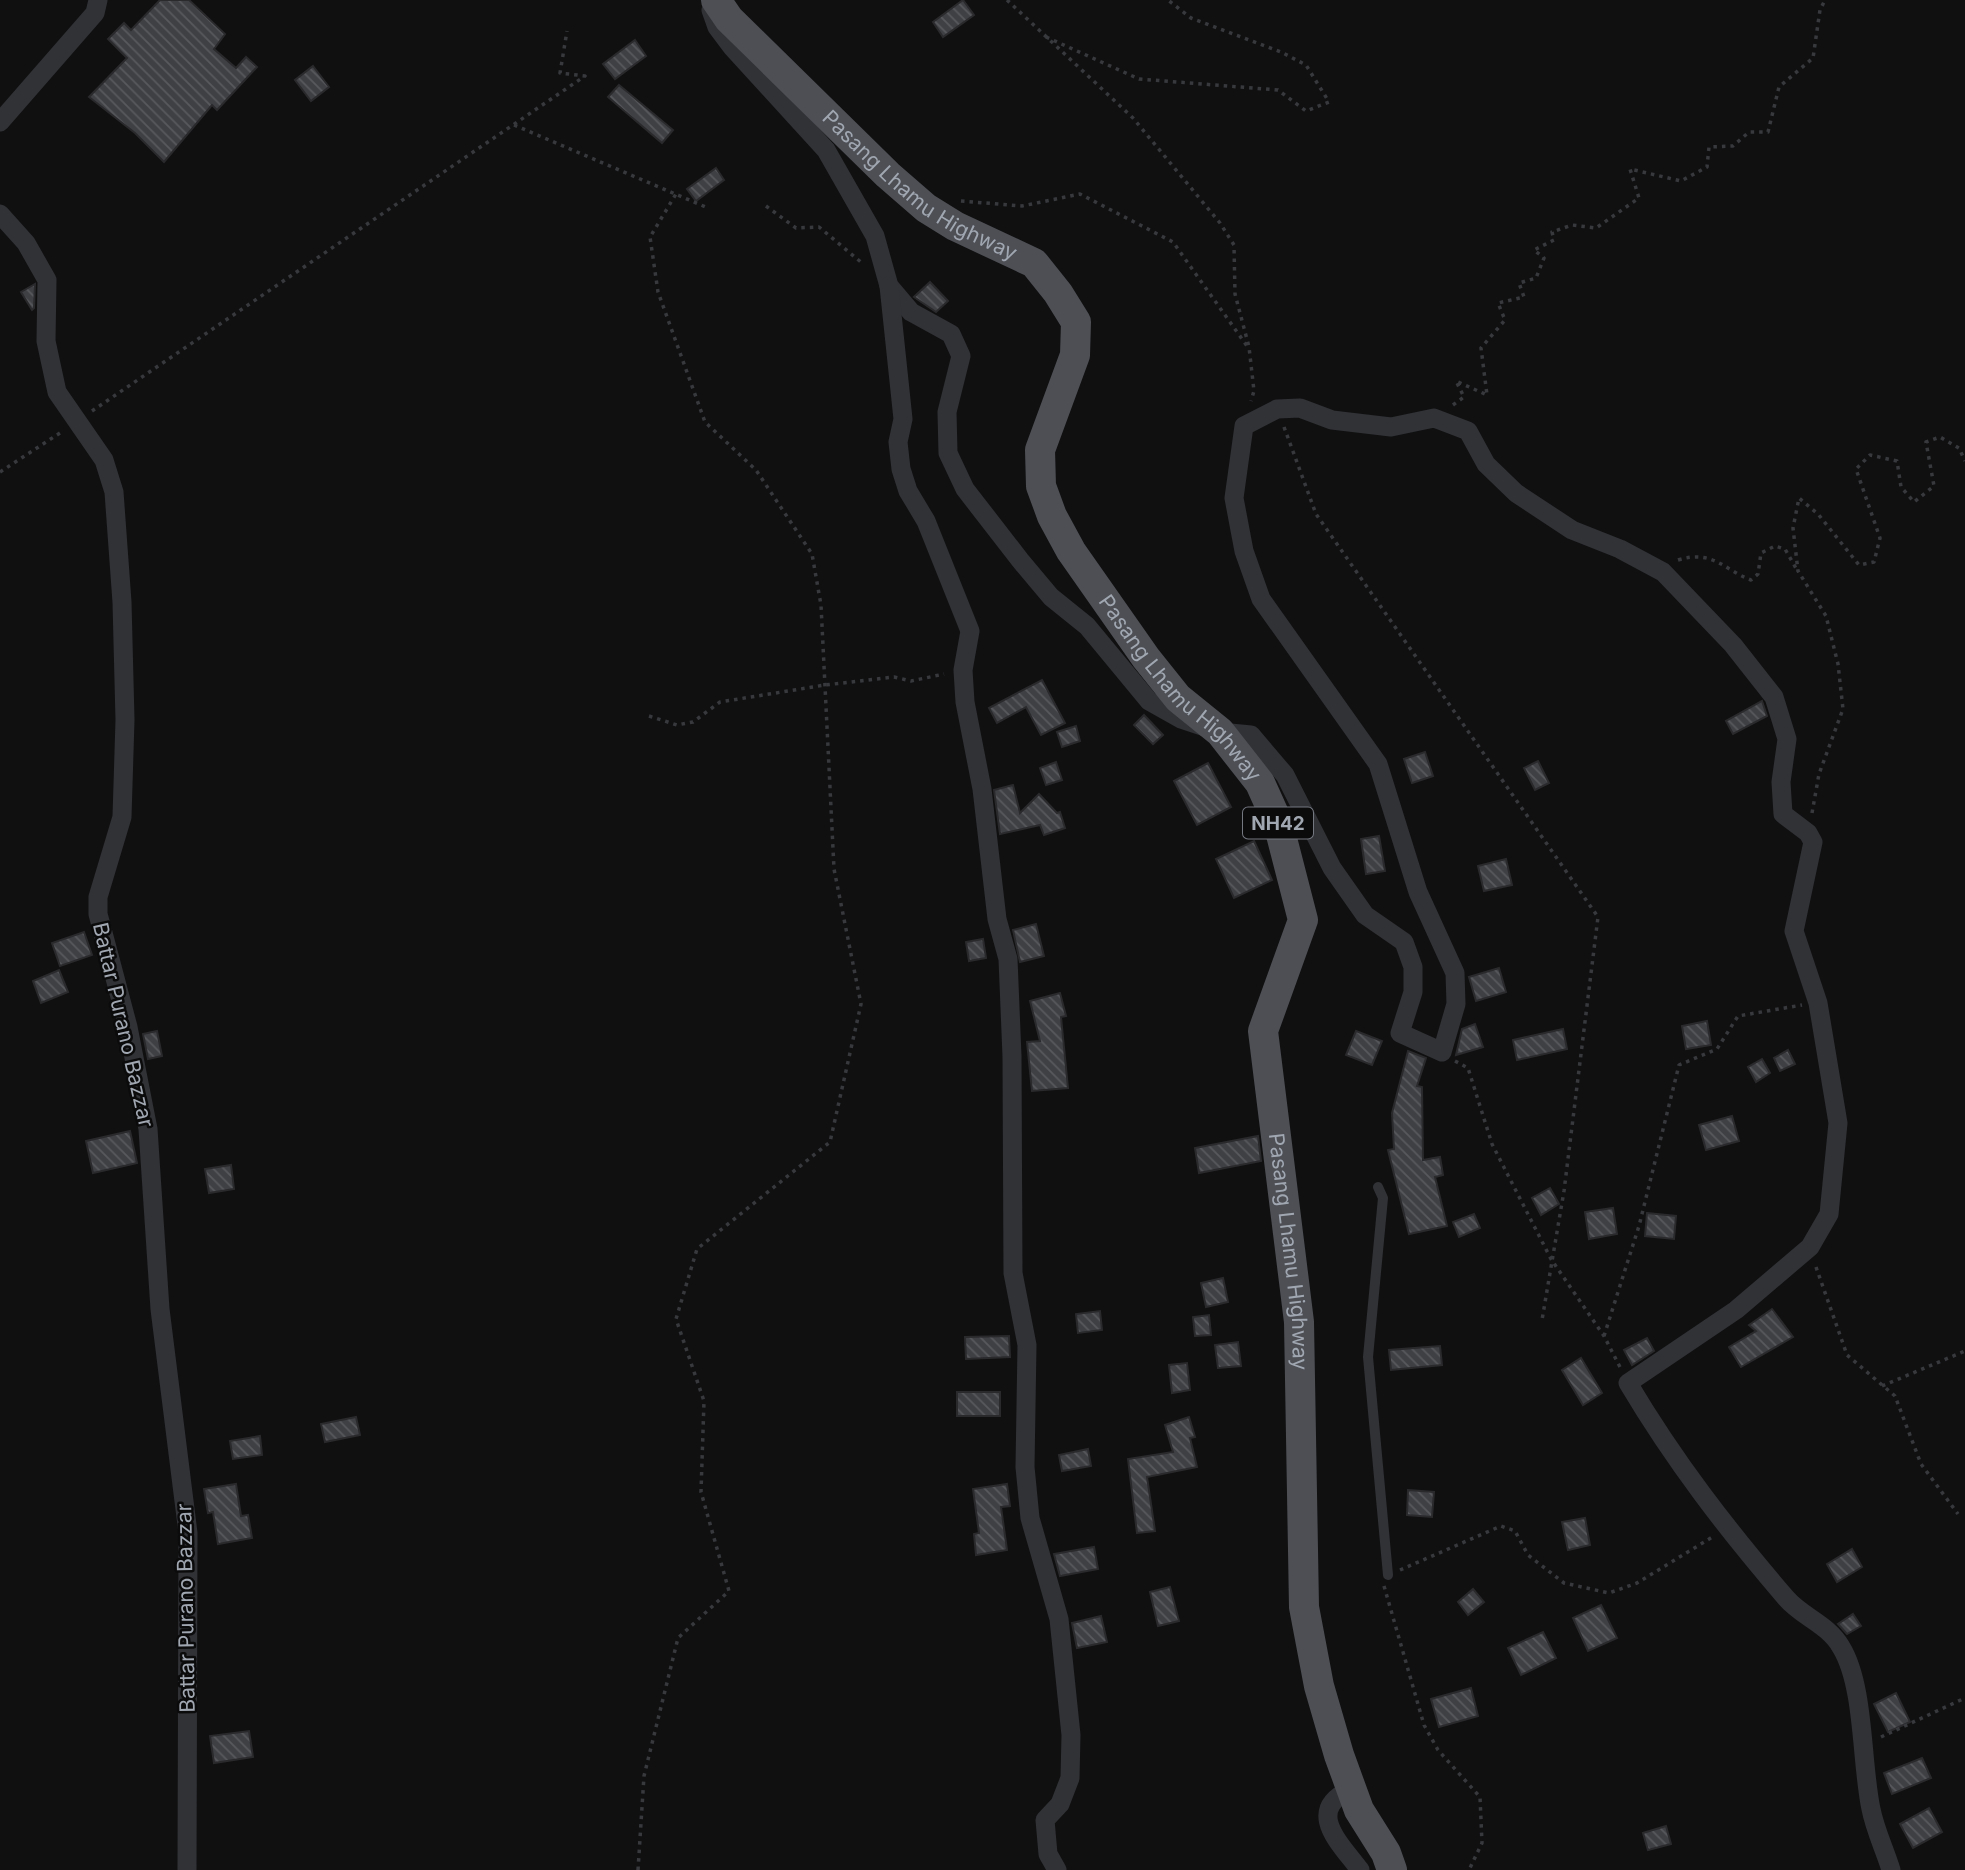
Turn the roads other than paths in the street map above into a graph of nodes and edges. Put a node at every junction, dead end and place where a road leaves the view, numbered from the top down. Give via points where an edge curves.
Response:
1 (98, 0) edge
2 (708, 0) edge
3 (716, 0) edge
4 (0, 122) edge
5 (0, 214) edge
6 (889, 286) junction
7 (1220, 732) junction
8 (1378, 1187) dead end
9 (1388, 1575) road end
10 (1351, 1789) junction
11 (187, 1870) edge
12 (1057, 1870) edge
13 (1360, 1870) edge
14 (1392, 1870) edge
15 (1891, 1870) edge

1 - 4 street via 95,13
2 - 6 street via 717,27 732,47 826,150 875,236
3 - 7 main road, Pasang Lhamu Highway / NH42 via 729,19 926,208 1034,263 1058,293 1076,322 1075,355 1040,450 1041,486 1071,551 1146,658 1178,698
5 - 11 street, Battar Purano Bazzar via 26,243 47,280 46,341 57,392 104,460 114,492 125,720 122,817 98,897 98,915 128,1027 148,1129 160,1309 188,1533
6 - 7 street via 911,312 951,334 961,356 947,412 948,453 965,489 1051,597 1087,626 1149,701 1181,719
6 - 12 street via 903,419 898,442 901,468 970,631 963,670 997,919 1008,959 1013,1273 1027,1345 1025,1467 1030,1518 1059,1619 1071,1735 1070,1778 1060,1804 1045,1819 1048,1854
7 - 10 main road, Pasang Lhamu Highway / NH42 via 1260,783 1278,823 1303,920 1263,1031 1299,1322 1304,1608 1319,1686
7 - 15 street via 1251,735 1285,775 1332,868 1365,915 1404,942 1413,967 1413,992 1400,1033 1442,1052 1456,1004 1455,973 1418,891 1378,764 1261,599 1244,551 1234,498 1244,426 1277,409 1300,408 1332,420 1391,427 1434,418 1468,431 1486,464 1516,493 1572,530 1663,572 1733,645 1774,697 1787,740 1781,782 1783,814 1813,842 1794,931 1818,1003 1838,1123 1829,1214 1810,1247 1736,1310 1628,1383 1666,1447 1727,1528 1793,1606 1824,1627 1842,1647 1853,1676 1871,1810
8 - 9 lane via 1383,1198 1368,1357
10 - 13 street via 1333,1801 1327,1813 1331,1831
10 - 14 main road, Pasang Lhamu Highway / NH42

